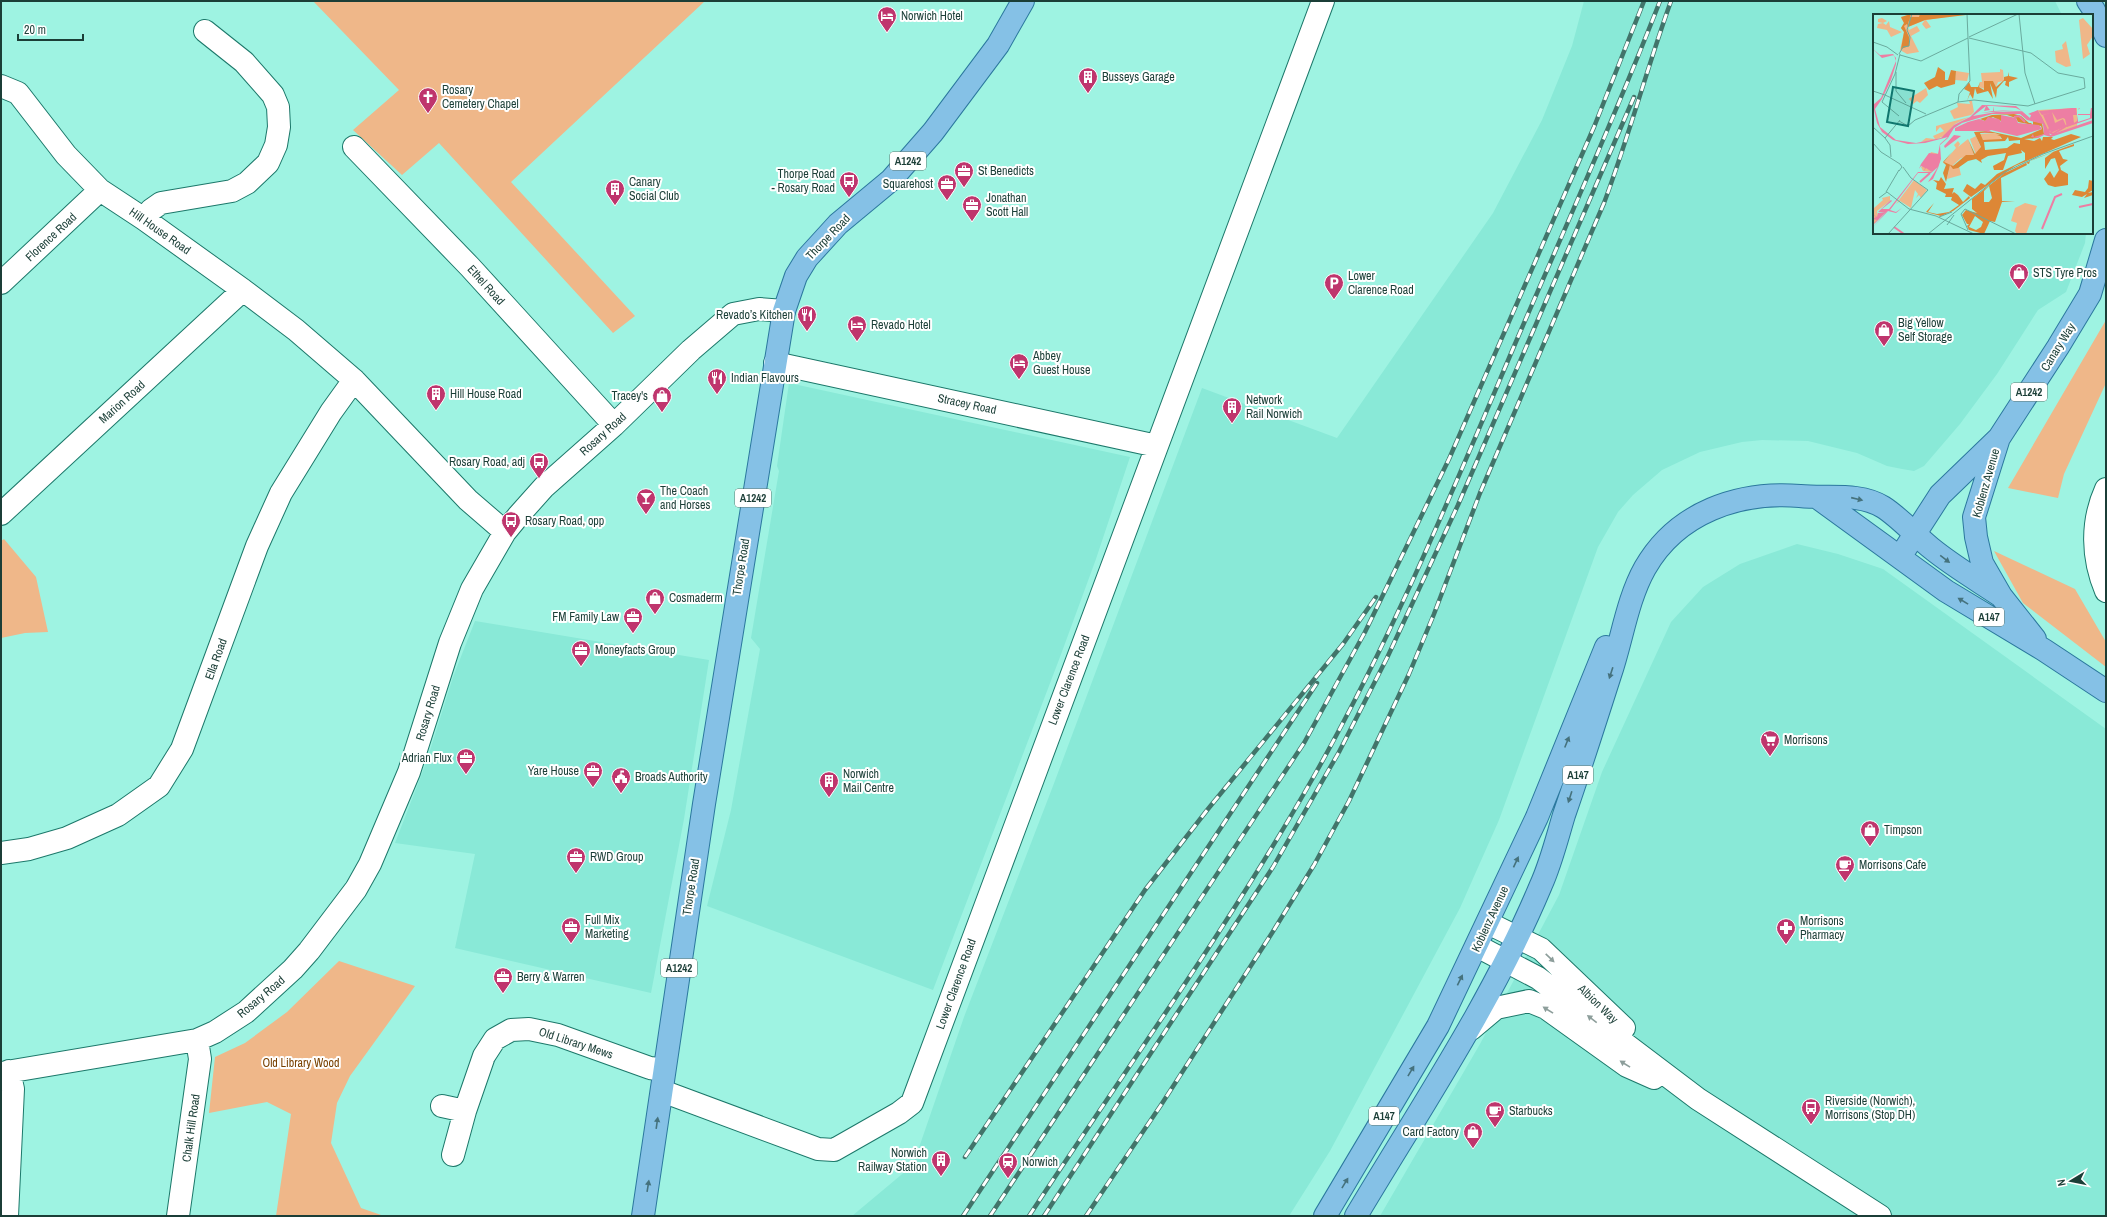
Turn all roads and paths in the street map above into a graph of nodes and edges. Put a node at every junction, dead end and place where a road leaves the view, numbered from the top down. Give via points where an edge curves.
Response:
1 (1023, 1) edge
2 (1323, 1) edge
3 (2088, 1) edge
4 (205, 31) dead end
5 (2106, 36) edge
6 (1, 85) edge
7 (354, 148) dead end
8 (100, 190) junction
9 (144, 219) junction
10 (2106, 240) edge
11 (1, 283) edge
12 (243, 290) junction
13 (784, 311) junction
14 (775, 363) junction
15 (354, 380) junction
16 (614, 425) junction
17 (1999, 438) junction
18 (1157, 446) junction
19 (2106, 489) edge
20 (1818, 498) junction
21 (1, 514) edge
22 (505, 532) junction
23 (1915, 535) junction
24 (1900, 557) junction
25 (2106, 590) edge
26 (2001, 596) junction
27 (1629, 609) junction
28 (2044, 650) junction
29 (2106, 691) edge
30 (1, 853) edge
31 (1488, 923) junction
32 (1517, 937) junction
33 (1477, 946) junction
34 (1506, 960) junction
35 (1471, 1029) junction
36 (197, 1040) junction
37 (5, 1072) edge
38 (663, 1080) junction
39 (1698, 1099) junction
40 (442, 1106) dead end
41 (465, 1111) junction
42 (453, 1155) dead end
43 (7, 1216) edge
44 (178, 1216) edge
45 (643, 1216) edge
46 (1325, 1216) edge
47 (1356, 1216) edge
48 (1880, 1216) edge

1 - 13 main road, Thorpe Road / A1242 via 998,45 933,132 891,180 838,224 807,258 796,276
2 - 18 street, Lower Clarence Road
3 - 5 main road
4 - 9 street via 244,62 274,95 278,107 279,127 276,145 268,163 247,183 232,191 161,203
6 - 8 street, Hill House Road via 18,93 66,155
7 - 16 street, Ethel Road via 470,267
8 - 9 street, Hill House Road
8 - 11 street, Florence Road
9 - 12 street, Hill House Road
10 - 17 main road, Canary Way / A1242 via 2090,294
12 - 15 street, Hill House Road via 296,330
12 - 21 street, Marion Road
13 - 14 main road, Thorpe Road / A1242
13 - 16 street, Rosary Road via 759,309 733,314 691,350
14 - 18 street, Stracey Road
14 - 38 main road, Thorpe Road / A1242
15 - 22 street, Hill House Road via 468,500
15 - 30 street, Ella Road via 280,493 257,546 182,749 159,786 118,815 67,838 28,849
16 - 22 street, Rosary Road via 544,487
17 - 23 main road, Canary Way / A1242 via 1940,495
17 - 26 main road, Koblenz Avenue / A1242 via 1974,517 1982,562
18 - 38 street, Lower Clarence Road via 912,1103 899,1114 834,1150 818,1149
19 - 25 street via 2094,533 2096,560
20 -> 23 main road, Koblenz Avenue / A147 via 1853,497 1882,507
20 - 24 main road, Koblenz Avenue / A147
20 - 27 main road, Koblenz Avenue / A147 via 1776,494 1748,498 1718,505 1692,518 1670,536 1646,567
22 - 36 street, Rosary Road via 472,589 450,642 409,772 370,864 359,883 309,952 293,969 246,1012
23 - 24 main road, A1242
23 -> 26 main road, Koblenz Avenue / A147 via 1948,562
28 -> 24 main road, Koblenz Avenue / A147 via 1946,591
26 - 28 main road, Koblenz Avenue / A147
31 -> 27 main road, Koblenz Avenue / A147 via 1537,817 1607,644
27 -> 32 main road, Koblenz Avenue / A147 via 1619,648 1542,884
28 - 29 main road, Koblenz Avenue / A147
31 - 32 street, Albion Way
31 - 33 main road, Koblenz Avenue / A147
32 - 34 main road, Koblenz Avenue / A147
32 -> 39 street, Albion Way via 1541,949
33 - 34 street, Albion Way
46 -> 33 main road, Koblenz Avenue / A147 via 1438,1026
34 - 35 main road, Koblenz Avenue / A147
39 -> 34 street, Albion Way via 1538,978
39 -> 35 street, Albion Way via 1627,1066 1546,1008 1529,1001 1496,1008
35 - 47 main road, Koblenz Avenue / A147
36 - 37 street, Rosary Road
36 - 44 street, Chalk Hill Road via 200,1058
37 - 43 street via 12,1089
38 - 41 street, Old Library Mews via 650,1068 558,1035 529,1028 511,1030 495,1039 484,1056
45 -> 38 main road, Thorpe Road / A1242
39 - 48 street, Albion Way
40 - 41 street
41 - 42 street, Old Library Mews

